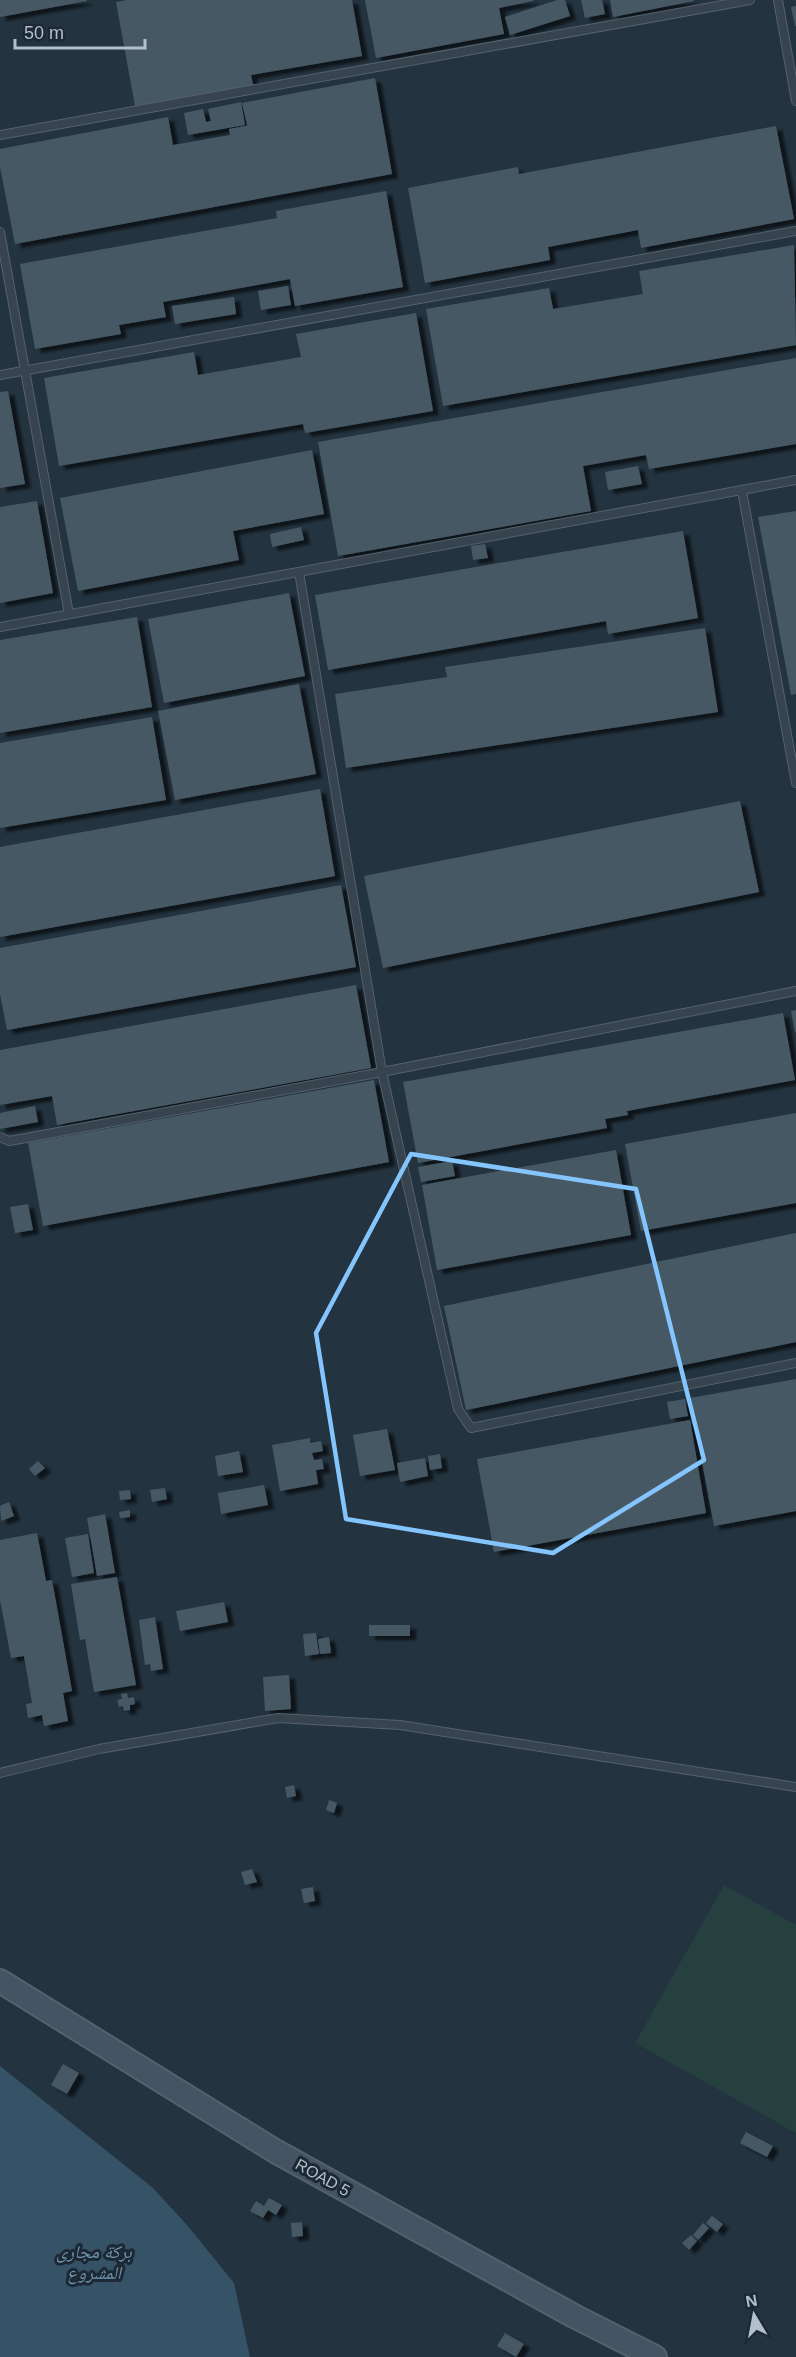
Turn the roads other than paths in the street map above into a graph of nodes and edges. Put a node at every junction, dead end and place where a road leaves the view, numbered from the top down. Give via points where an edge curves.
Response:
1 (750, 0) edge
2 (778, 0) edge
3 (796, 101) edge
4 (0, 135) edge
5 (0, 231) edge
6 (796, 231) edge
7 (25, 370) junction
8 (0, 375) edge
9 (796, 480) edge
10 (742, 491) junction
11 (299, 572) junction
12 (69, 614) junction
13 (0, 627) edge
14 (796, 783) edge
15 (796, 991) edge
16 (382, 1072) junction
17 (0, 1137) edge
18 (796, 1363) edge
19 (0, 1773) edge
20 (796, 1787) edge
21 (0, 1981) edge
22 (655, 2357) edge

1 - 4 lane
2 - 3 lane
5 - 7 lane
6 - 7 lane
7 - 8 lane
7 - 12 lane
9 - 10 lane
10 - 11 lane
10 - 14 lane
11 - 12 lane
11 - 16 lane
12 - 13 lane
15 - 16 lane
16 - 17 lane via 9,1141
16 - 18 lane via 458,1409 471,1428
19 - 20 lane via 99,1749 278,1718 400,1725
21 - 22 main road, ROAD 5 via 275,2151

